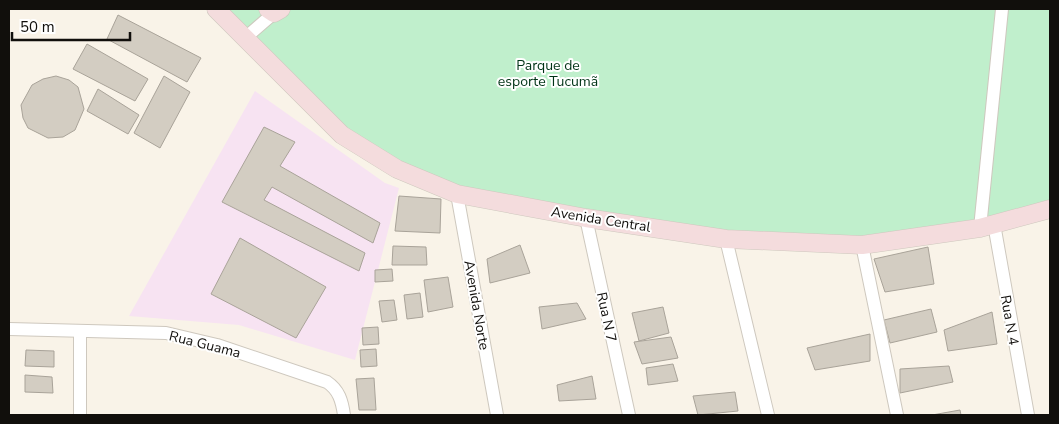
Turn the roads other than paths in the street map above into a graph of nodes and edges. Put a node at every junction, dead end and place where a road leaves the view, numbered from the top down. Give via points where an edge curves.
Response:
1 (216, 9) edge
2 (1002, 9) edge
3 (274, 10) edge
4 (244, 39) junction
5 (457, 194) junction
6 (1050, 208) edge
7 (586, 218) junction
8 (987, 226) junction
9 (726, 239) junction
10 (862, 245) junction
11 (9, 329) edge
12 (80, 332) junction
13 (80, 415) edge
14 (344, 415) edge
15 (497, 415) edge
16 (629, 415) edge
17 (768, 415) edge
18 (897, 415) edge
19 (1028, 415) edge

1 - 4 street, Avenida Central
2 - 8 street, Rua N 4
3 - 4 street
4 - 5 street, Avenida Central via 342,134 397,169
5 - 7 street, Avenida Central
5 - 15 street, Avenida Norte
6 - 8 street, Avenida Central
7 - 9 street, Avenida Central
7 - 16 street, Rua N 7
8 - 10 street, Avenida Central
8 - 19 street, Rua N 4
9 - 10 street, Avenida Central
9 - 17 street
10 - 18 street
11 - 12 street, Rua Guama
12 - 13 street
12 - 14 street, Rua Guama via 166,333 273,362 334,387

